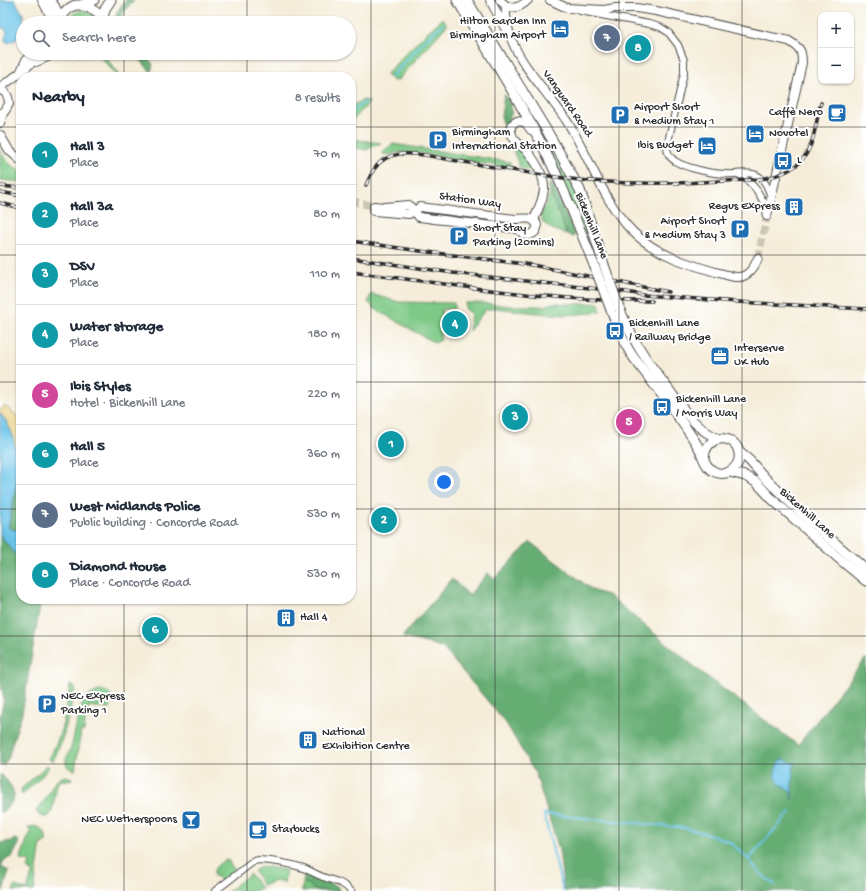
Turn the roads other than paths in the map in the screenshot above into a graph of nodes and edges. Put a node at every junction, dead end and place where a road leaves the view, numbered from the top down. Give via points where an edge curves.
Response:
1 (42, 0) edge
2 (50, 0) edge
3 (68, 0) edge
4 (94, 0) edge
5 (111, 0) edge
6 (457, 0) edge
7 (467, 0) edge
8 (490, 0) edge
9 (528, 0) edge
10 (550, 0) edge
11 (503, 3) edge
12 (80, 5) junction
13 (567, 8) junction
14 (51, 16) edge
15 (56, 16) edge
16 (62, 16) edge
17 (101, 16) edge
18 (104, 16) edge
19 (512, 41) junction
20 (26, 60) edge
21 (36, 60) edge
22 (41, 60) edge
23 (32, 64) junction
24 (20, 72) edge
25 (22, 72) edge
26 (16, 76) edge
27 (16, 79) edge
28 (0, 87) edge
29 (0, 90) edge
30 (9, 98) junction
31 (1, 113) edge
32 (0, 123) edge
33 (0, 135) edge
34 (541, 142) junction
35 (16, 156) edge
36 (738, 174) junction
37 (771, 196) junction
38 (374, 208) tunnel mouth
39 (414, 210) junction
40 (768, 214) joint
41 (525, 219) junction
42 (534, 221) junction
43 (520, 231) junction
44 (758, 258) tunnel mouth
45 (615, 310) junction
46 (721, 438) junction
47 (739, 452) junction
48 (704, 459) junction
49 (730, 472) junction
50 (866, 570) edge
51 (866, 580) edge
52 (216, 891) edge
53 (351, 891) edge

1 - 14 street
2 - 15 main road via 55,7
3 - 12 main road
4 - 12 main road
5 - 18 main road via 105,9
6 - 34 main road, Bickenhill Lane
7 - 45 main road, Bickenhill Lane, bridge via 580,190 604,265
8 - 19 street
9 - 11 street via 515,8
10 - 13 street
11 - 19 street, Vanguard Road
12 - 16 main road via 73,6
12 - 17 main road via 98,12
13 - 36 street via 649,24 668,32 678,45 684,60 684,74 669,136 669,155 674,161 685,166 724,174
13 - 37 street via 636,8 656,11 789,41 798,47 802,53 802,64
19 - 44 street, Vanguard Road via 524,64 569,124 615,210 634,232 658,251 694,266 738,278 753,269
20 - 24 street
21 - 23 street
22 - 23 street
23 - 25 street
26 - 28 street
27 - 30 street
29 - 30 street
30 - 31 street via 8,108
31 - 32 street
33 - 35 street
34 - 42 street via 525,122 517,121 511,125 512,137 536,163 542,175 544,189
34 - 45 main road, Bickenhill Lane, bridge
36 - 37 street via 746,172 757,175 765,182
36 - 40 street via 757,190
37 - 40 street
38 - 39 street, Station Way via 409,214
39 - 41 street, Station Way via 420,207
39 - 43 street, Station Way via 418,217
41 - 42 street via 530,218
41 - 43 street via 520,223
42 - 43 street via 537,226 532,235 525,235
45 - 46 main road, Bickenhill Lane via 645,358 697,425 706,433
45 - 48 main road, Bickenhill Lane via 620,332 635,360 682,423
46 - 47 main road via 732,442
46 - 48 main road via 712,441 706,447
47 - 49 main road via 738,464
47 - 50 main road, Bickenhill Lane via 803,516
48 - 49 main road via 714,472
49 - 51 main road, Bickenhill Lane via 756,482 773,500
52 - 53 street via 259,860 302,867 337,881

